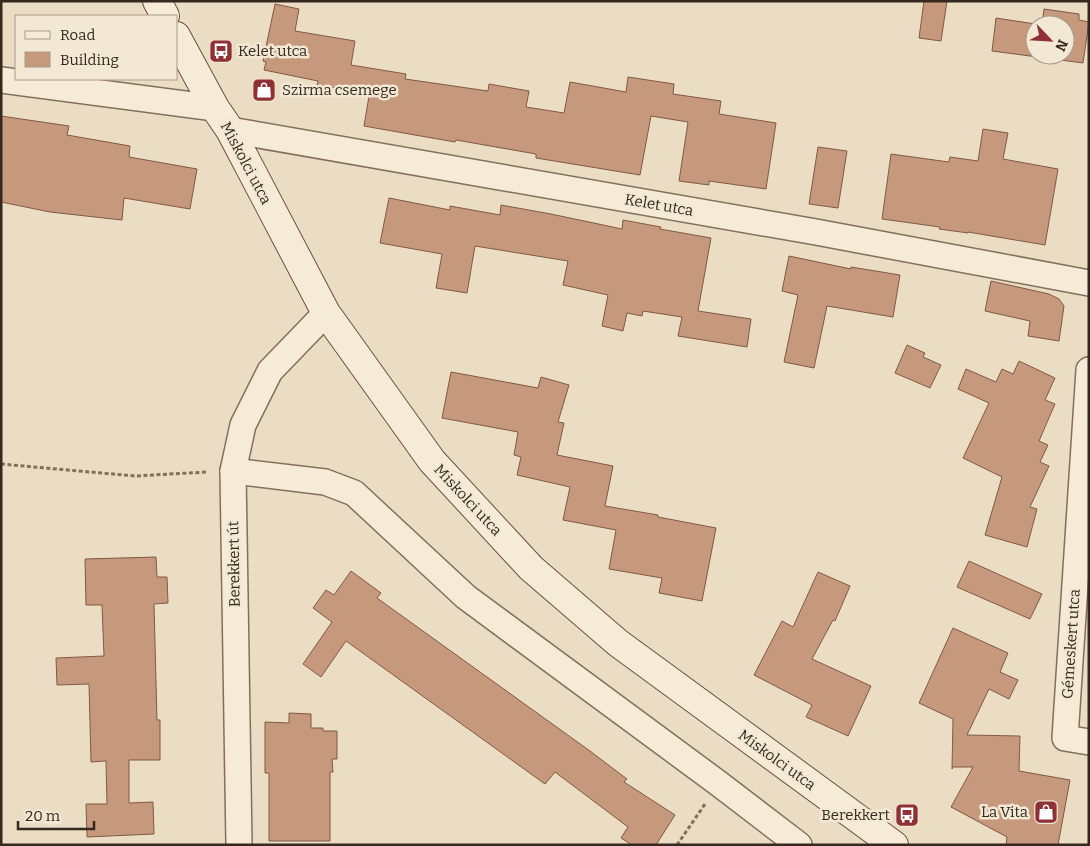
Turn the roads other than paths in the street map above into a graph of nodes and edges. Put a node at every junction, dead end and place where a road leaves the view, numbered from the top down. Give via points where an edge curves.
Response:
1 (157, 1) edge
2 (164, 15) edge
3 (178, 40) edge
4 (1, 80) edge
5 (222, 119) junction
6 (1089, 283) edge
7 (326, 313) junction
8 (1089, 370) edge
9 (233, 470) junction
10 (1077, 740) edge
11 (239, 845) edge
12 (799, 845) edge
13 (894, 845) edge

1 - 2 main road
3 - 5 main road, Miskolci utca
4 - 5 street, Kelet utca
5 - 6 street, Kelet utca
5 - 7 main road, Miskolci utca
7 - 9 street, Berekkert út via 270,371 243,425
7 - 13 main road, Miskolci utca via 432,461 531,568 618,643
8 - 10 street, Gémeskert utca
9 - 11 street, Berekkert út
9 - 12 street via 325,482 354,493 466,597

